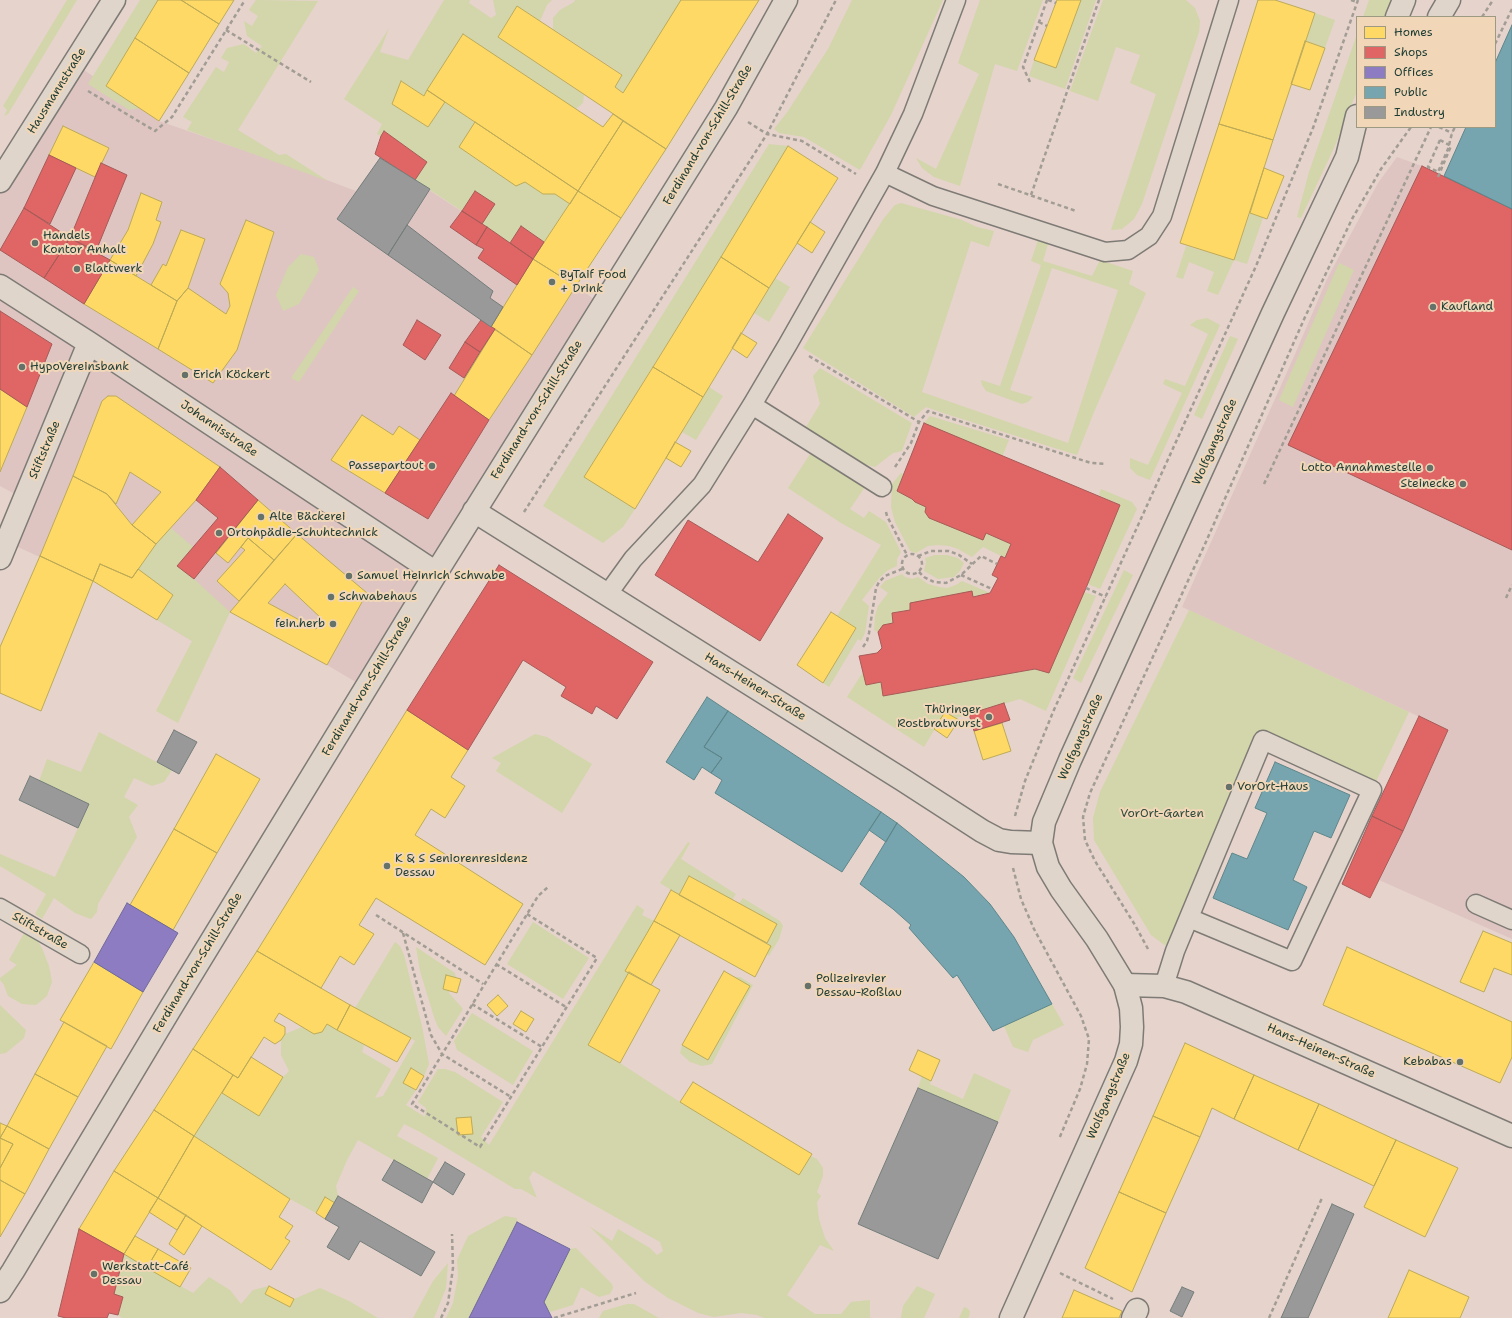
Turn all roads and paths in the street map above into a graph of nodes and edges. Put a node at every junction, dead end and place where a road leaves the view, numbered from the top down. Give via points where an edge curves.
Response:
1 (114, 0) edge
2 (245, 0) edge
3 (786, 0) edge
4 (836, 0) edge
5 (956, 0) edge
6 (1048, 0) edge
7 (1099, 0) edge
8 (1229, 0) edge
9 (1351, 0) edge
10 (1404, 0) edge
11 (1448, 0) edge
12 (1493, 0) edge
13 (1357, 1) edge
14 (1056, 3) dead end
15 (1512, 9) edge
16 (1397, 16) edge
17 (1440, 16) edge
18 (1483, 16) edge
19 (1039, 22) junction
20 (1047, 26) dead end
21 (226, 30) junction
22 (1496, 42) edge
23 (65, 78) junction
24 (311, 82) dead end
25 (1030, 82) dead end
26 (726, 108) junction
27 (1356, 120) edge
28 (1369, 128) edge
29 (1410, 128) edge
30 (1431, 128) edge
31 (1442, 128) edge
32 (1455, 128) edge
33 (767, 134) junction
34 (1452, 134) junction
35 (1346, 157) junction
36 (1438, 177) dead end
37 (882, 180) junction
38 (0, 181) edge
39 (998, 184) dead end
40 (1031, 195) junction
41 (1076, 211) dead end
42 (1256, 266) dead end
43 (0, 286) edge
44 (89, 343) junction
45 (788, 344) junction
46 (752, 405) junction
47 (919, 422) junction
48 (1106, 464) dead end
49 (1264, 484) dead end
50 (882, 487) junction
51 (474, 511) junction
52 (510, 534) junction
53 (907, 555) junction
54 (918, 556) junction
55 (0, 558) edge
56 (972, 564) junction
57 (997, 564) dead end
58 (902, 569) junction
59 (919, 572) junction
60 (436, 573) junction
61 (962, 575) junction
62 (1512, 585) edge
63 (1086, 588) dead end
64 (992, 589) dead end
65 (607, 595) junction
66 (1106, 597) dead end
67 (1506, 598) dead end
68 (863, 647) dead end
69 (1041, 843) junction
70 (548, 887) dead end
71 (1476, 904) dead end
72 (0, 908) edge
73 (527, 914) junction
74 (376, 915) dead end
75 (1189, 918) junction
76 (1512, 920) edge
77 (403, 933) junction
78 (80, 954) dead end
79 (496, 964) junction
80 (484, 984) junction
81 (1126, 985) junction
82 (1164, 986) junction
83 (472, 1004) junction
84 (566, 1007) junction
85 (542, 1047) junction
86 (442, 1054) junction
87 (512, 1097) junction
88 (1512, 1136) edge
89 (1322, 1198) dead end
90 (452, 1234) dead end
91 (1037, 1261) junction
92 (0, 1291) edge
93 (636, 1293) dead end
94 (1135, 1314) edge
95 (441, 1318) edge
96 (554, 1318) edge
97 (1011, 1318) edge
98 (1269, 1318) edge

1 - 23 street, Hausmannstraße
2 - 21 path
3 - 26 street, Ferdinand-von-Schill-Straße
4 - 33 path
5 - 37 lane via 913,114
6 - 14 path
6 - 19 path
7 - 40 path
8 - 37 lane via 1162,216 1148,236 1128,250 1105,252
9 - 13 path
10 - 16 street
11 - 17 street
12 - 18 path
13 - 42 path via 1313,128
15 - 22 path
19 - 20 path
19 - 25 path via 1023,67
21 - 23 path via 172,117 155,131
21 - 24 path
23 - 38 street, Hausmannstraße
26 - 33 path
26 - 51 street, Ferdinand-von-Schill-Straße
27 - 35 street, Wolfgangstraße
28 - 35 street, Wolfgangstraße
29 - 82 path via 1381,169 1352,219 1090,794 1083,817 1085,840 1144,940
30 - 49 path
31 - 34 path
32 - 34 path
33 - 37 path via 802,141
33 - 52 path
34 - 36 path, bridge via 1448,148 1438,172 1428,167 1440,140 1451,146
35 - 69 street, Wolfgangstraße via 1070,760 1044,822
37 - 45 lane
39 - 40 path
40 - 41 path
43 - 44 street, Johannisstraße
44 - 55 street, Stiftstraße
44 - 60 street, Johannisstraße
45 - 46 lane
45 - 47 path
46 - 50 lane
46 - 65 lane via 702,485 633,559
47 - 48 path via 928,411 1091,463
47 - 50 path via 911,443
50 - 53 path via 887,516
51 - 52 street, Hans-Heinen-Straße
51 - 60 street, Ferdinand-von-Schill-Straße
52 - 65 street, Hans-Heinen-Straße
53 - 54 path
53 - 58 path via 902,559
54 - 56 path via 931,551 949,551
54 - 59 path via 922,564
56 - 57 path via 981,556
56 - 61 path
58 - 59 path via 911,575
58 - 68 path via 885,576 876,588 869,633
59 - 61 path via 934,582 946,583
60 - 92 street, Ferdinand-von-Schill-Straße
61 - 64 path
62 - 67 path
63 - 66 path
65 - 69 street, Hans-Heinen-Straße via 982,831 999,840
69 - 81 street, Wolfgangstraße via 1048,867 1061,889
70 - 73 path via 538,896
71 - 76 lane
72 - 78 lane, Stiftstraße
73 - 79 path
73 - 84 path via 597,958
74 - 77 path
75 - 75 lane via 1263,740 1372,790 1292,961
75 - 82 lane
77 - 80 path
77 - 86 path via 431,1035
79 - 80 path
79 - 84 path
80 - 83 path
81 - 82 street, Hans-Heinen-Straße
81 - 91 street, Wolfgangstraße via 1132,1027 1128,1056
82 - 88 street, Hans-Heinen-Straße via 1221,1007
83 - 85 path
83 - 86 path
84 - 85 path
85 - 87 path
86 - 87 path
86 - 87 path via 412,1104 480,1147
89 - 98 path
90 - 95 path via 453,1268 448,1303
91 - 94 path
91 - 97 street, Wolfgangstraße
93 - 96 path

